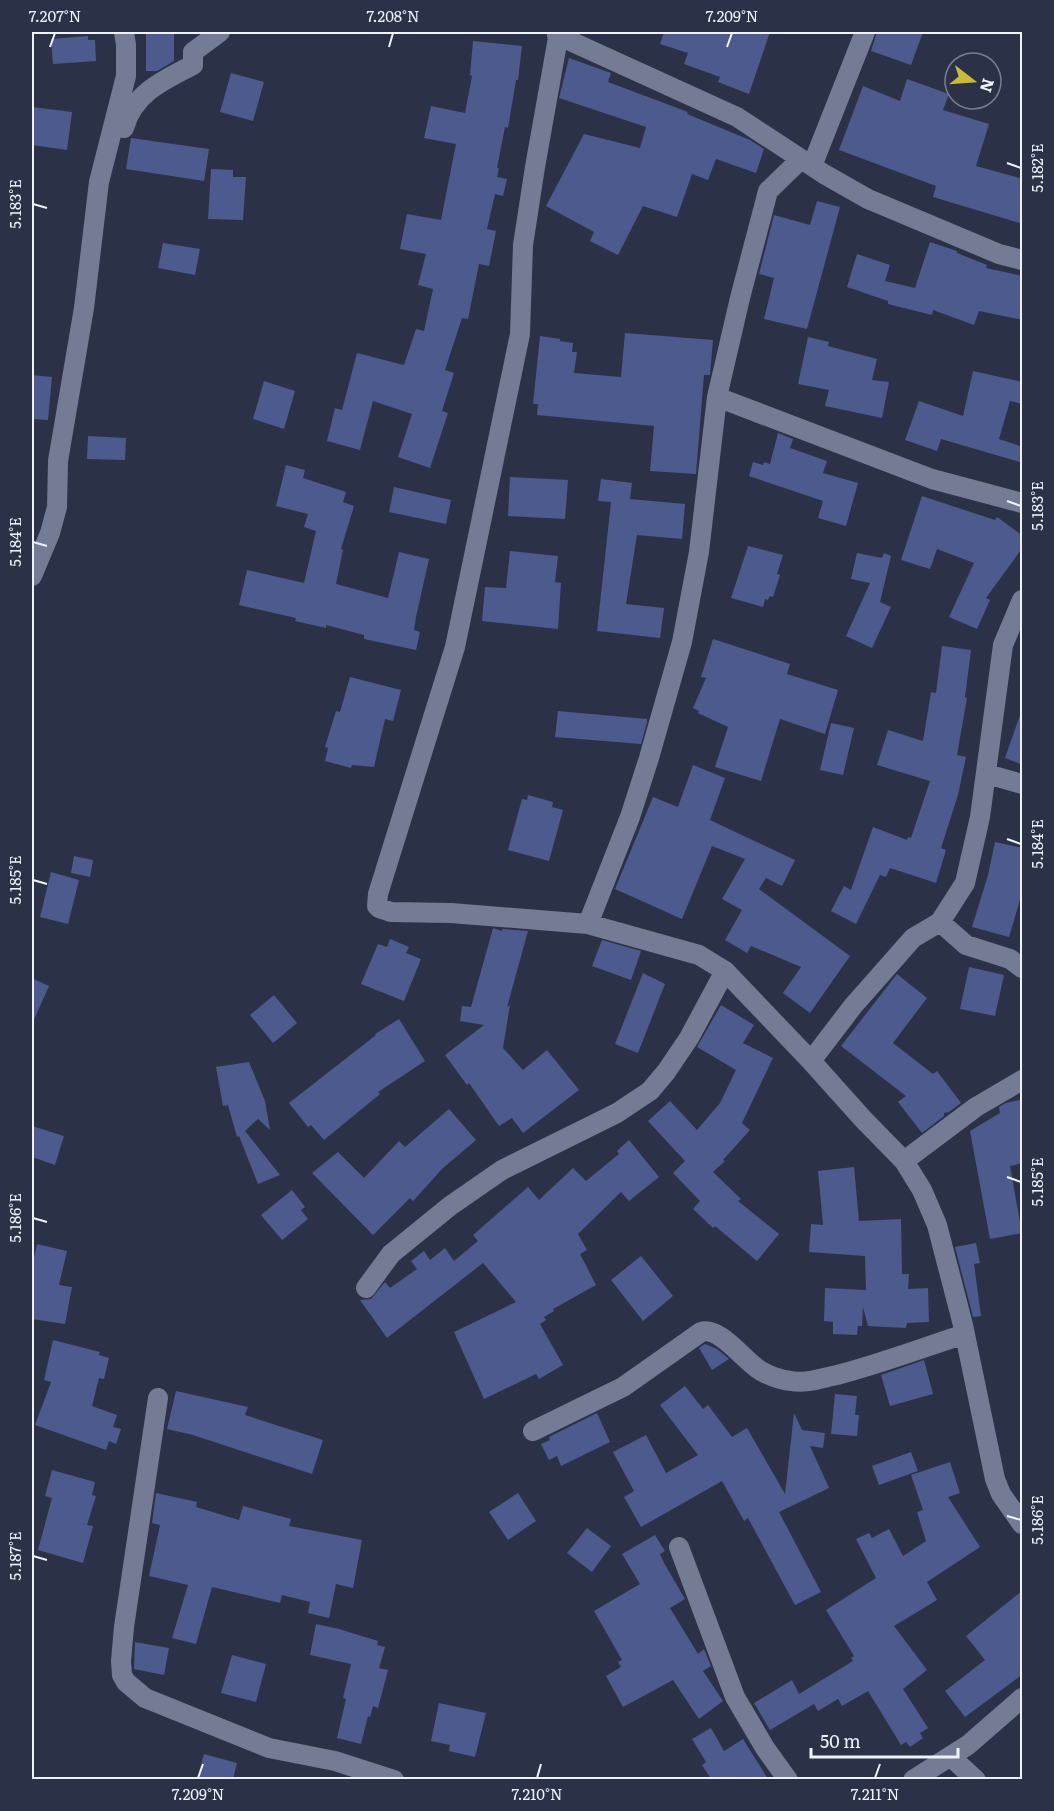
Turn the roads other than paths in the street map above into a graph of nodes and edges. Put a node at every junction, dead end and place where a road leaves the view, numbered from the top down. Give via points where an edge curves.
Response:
1 (124, 32) edge
2 (220, 32) edge
3 (865, 32) edge
4 (558, 33) edge
5 (109, 143) junction
6 (807, 162) junction
7 (1023, 260) edge
8 (717, 397) junction
9 (1023, 503) edge
10 (32, 576) edge
11 (1023, 600) edge
12 (987, 774) junction
13 (1023, 784) edge
14 (940, 922) junction
15 (588, 924) junction
16 (1023, 968) edge
17 (725, 971) junction
18 (811, 1061) junction
19 (1023, 1080) edge
20 (904, 1161) junction
21 (366, 1288) dead end
22 (965, 1334) junction
23 (158, 1398) dead end
24 (533, 1431) dead end
25 (1023, 1524) edge
26 (679, 1547) dead end
27 (1023, 1698) edge
28 (950, 1756) junction
29 (393, 1779) edge
30 (788, 1779) edge
31 (913, 1779) edge
32 (976, 1779) edge

1 - 5 street via 126,75
2 - 5 street via 192,52 192,65 142,96 128,115 121,138
3 - 6 street
4 - 6 street via 737,117
4 - 15 street via 524,245 520,334 455,647 377,906 391,912
5 - 10 street via 99,182 84,308 58,461 57,507
6 - 7 street via 868,199 999,254
6 - 8 street via 768,191
8 - 9 street via 932,479
8 - 15 street via 699,552 682,642 650,758
11 - 12 street via 1004,645
12 - 13 street
12 - 14 street via 965,883
14 - 16 street via 966,945 1010,959
14 - 18 street via 913,938
15 - 17 street via 699,956
17 - 18 street
17 - 21 street via 689,1038 650,1091 617,1113 502,1170 450,1206 391,1254
18 - 20 street
19 - 20 street via 976,1107
20 - 22 street via 937,1225
22 - 24 street via 869,1367 794,1382 762,1372 721,1336 707,1330 623,1387
22 - 25 street via 995,1479
23 - 29 street via 124,1627 121,1661 126,1682 145,1698 269,1748 335,1761
26 - 30 street via 735,1697
27 - 28 street
28 - 31 street
28 - 32 street

